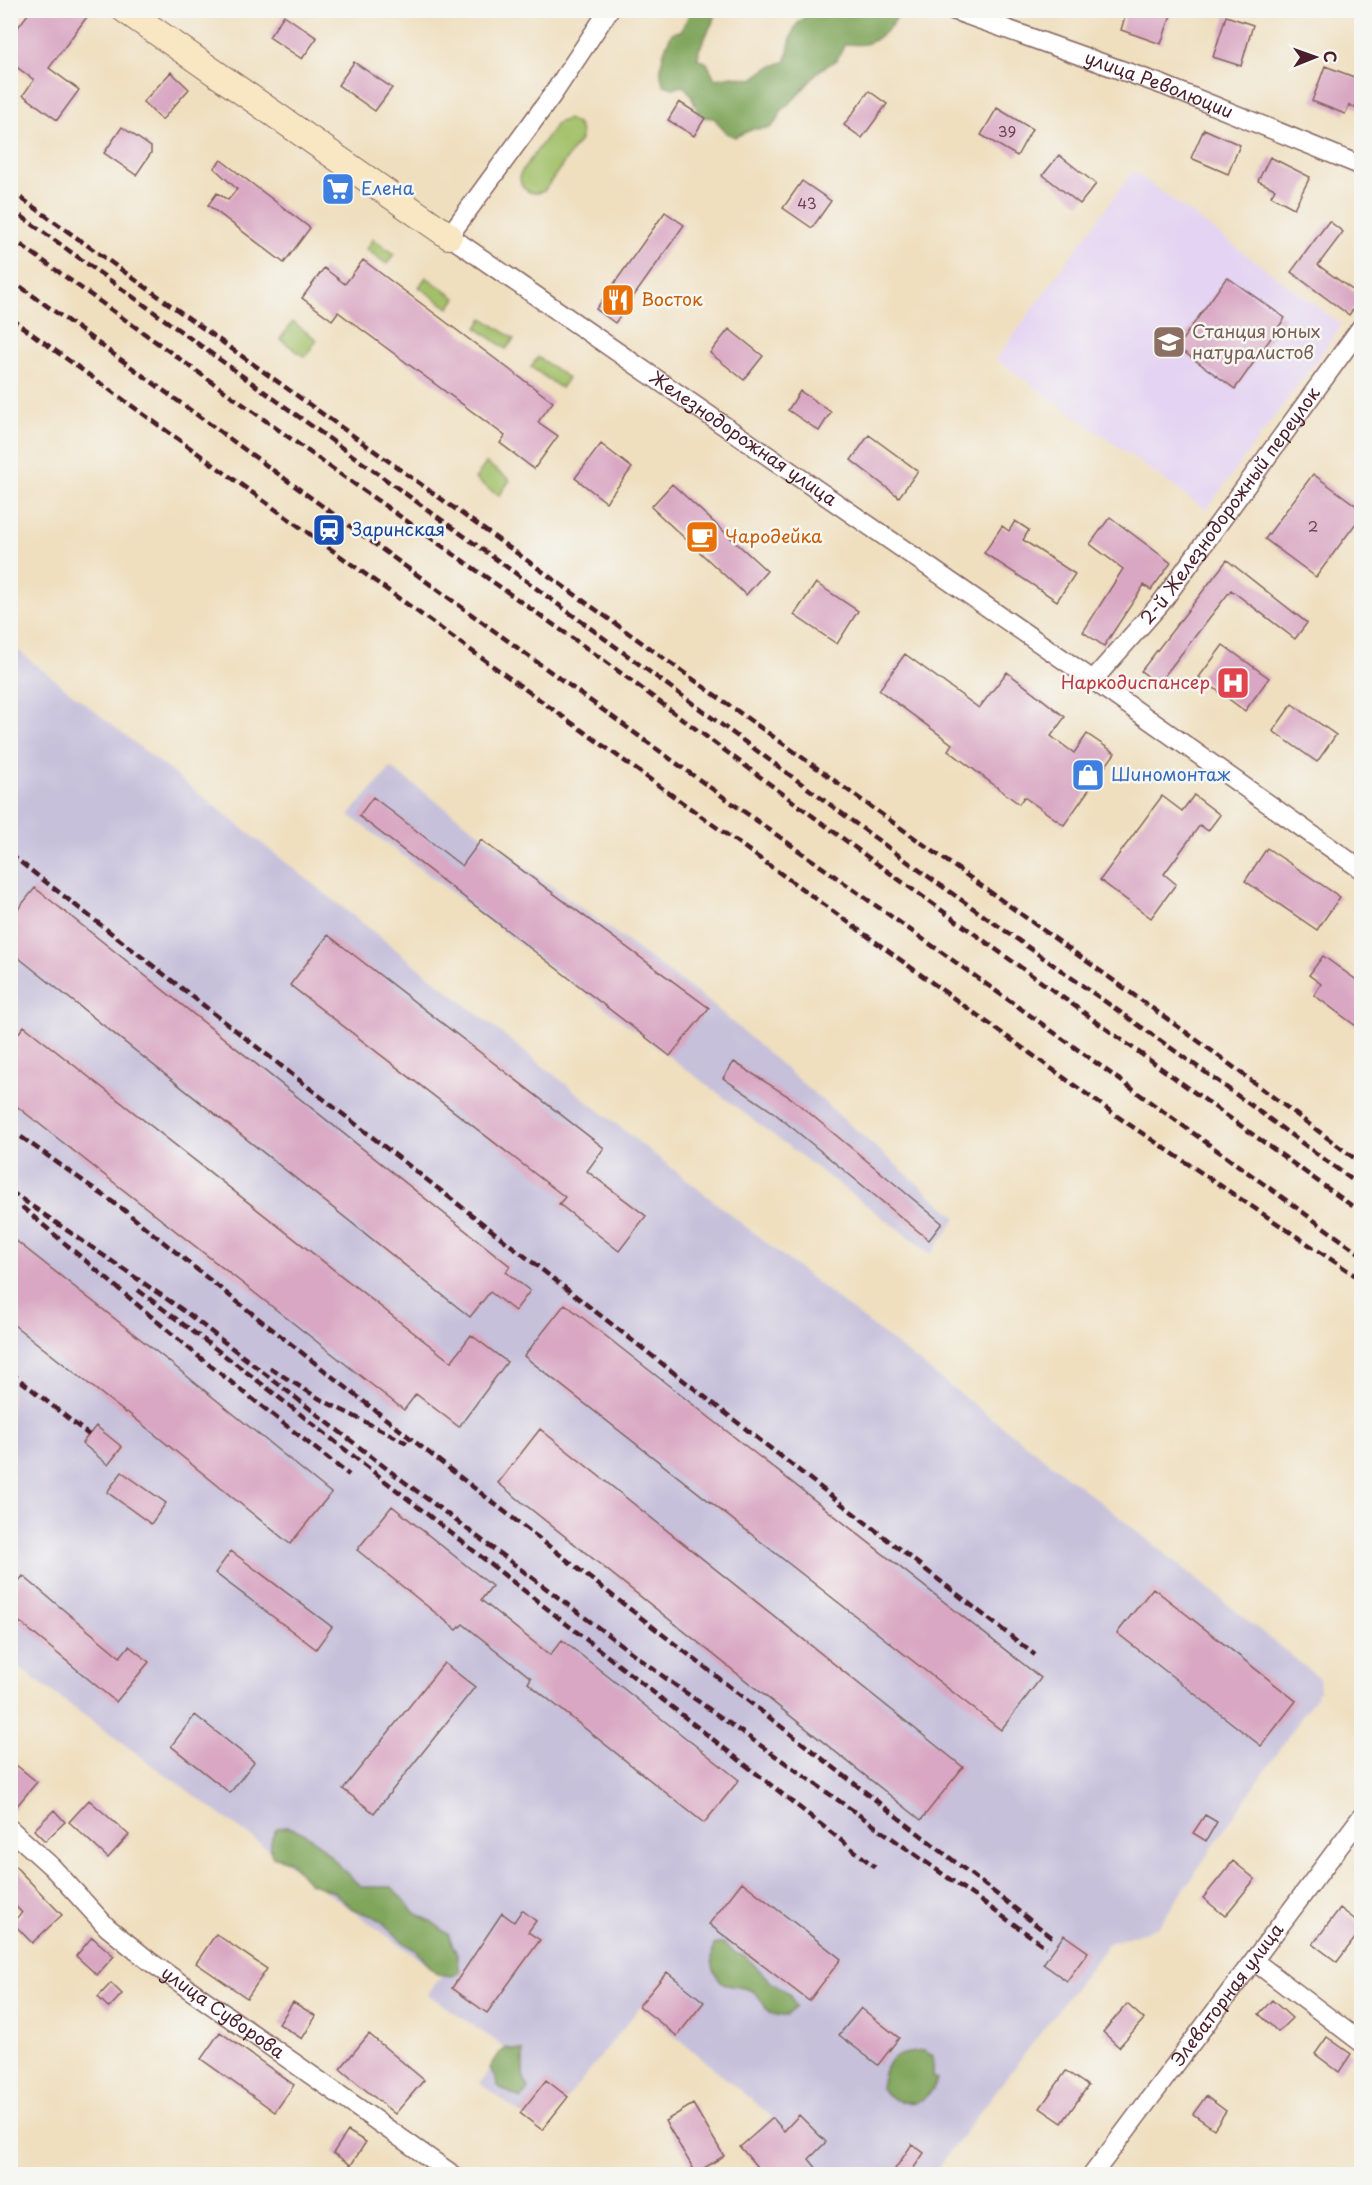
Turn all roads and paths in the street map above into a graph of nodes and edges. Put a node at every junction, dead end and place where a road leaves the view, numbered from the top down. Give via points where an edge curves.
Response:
1 (125, 10) edge
2 (609, 10) edge
3 (953, 10) edge
4 (1362, 166) edge
5 (449, 236) junction
6 (1362, 326) edge
7 (1093, 680) junction
8 (1362, 870) edge
9 (1362, 1816) edge
10 (10, 1829) edge
11 (1254, 1961) junction
12 (1362, 2043) edge
13 (453, 2175) edge
14 (1093, 2175) edge

1 - 5 street, Железнодорожная улица
2 - 5 street
3 - 4 street, улица Революции via 1163,85
5 - 7 street, Железнодорожная улица
6 - 7 street, 2-й Железнодорожный переулок via 1161,603
7 - 8 street, Железнодорожная улица
9 - 11 street, Элеваторная улица
10 - 13 street, улица Суворова via 124,1941
11 - 12 street
11 - 14 street, Элеваторная улица

